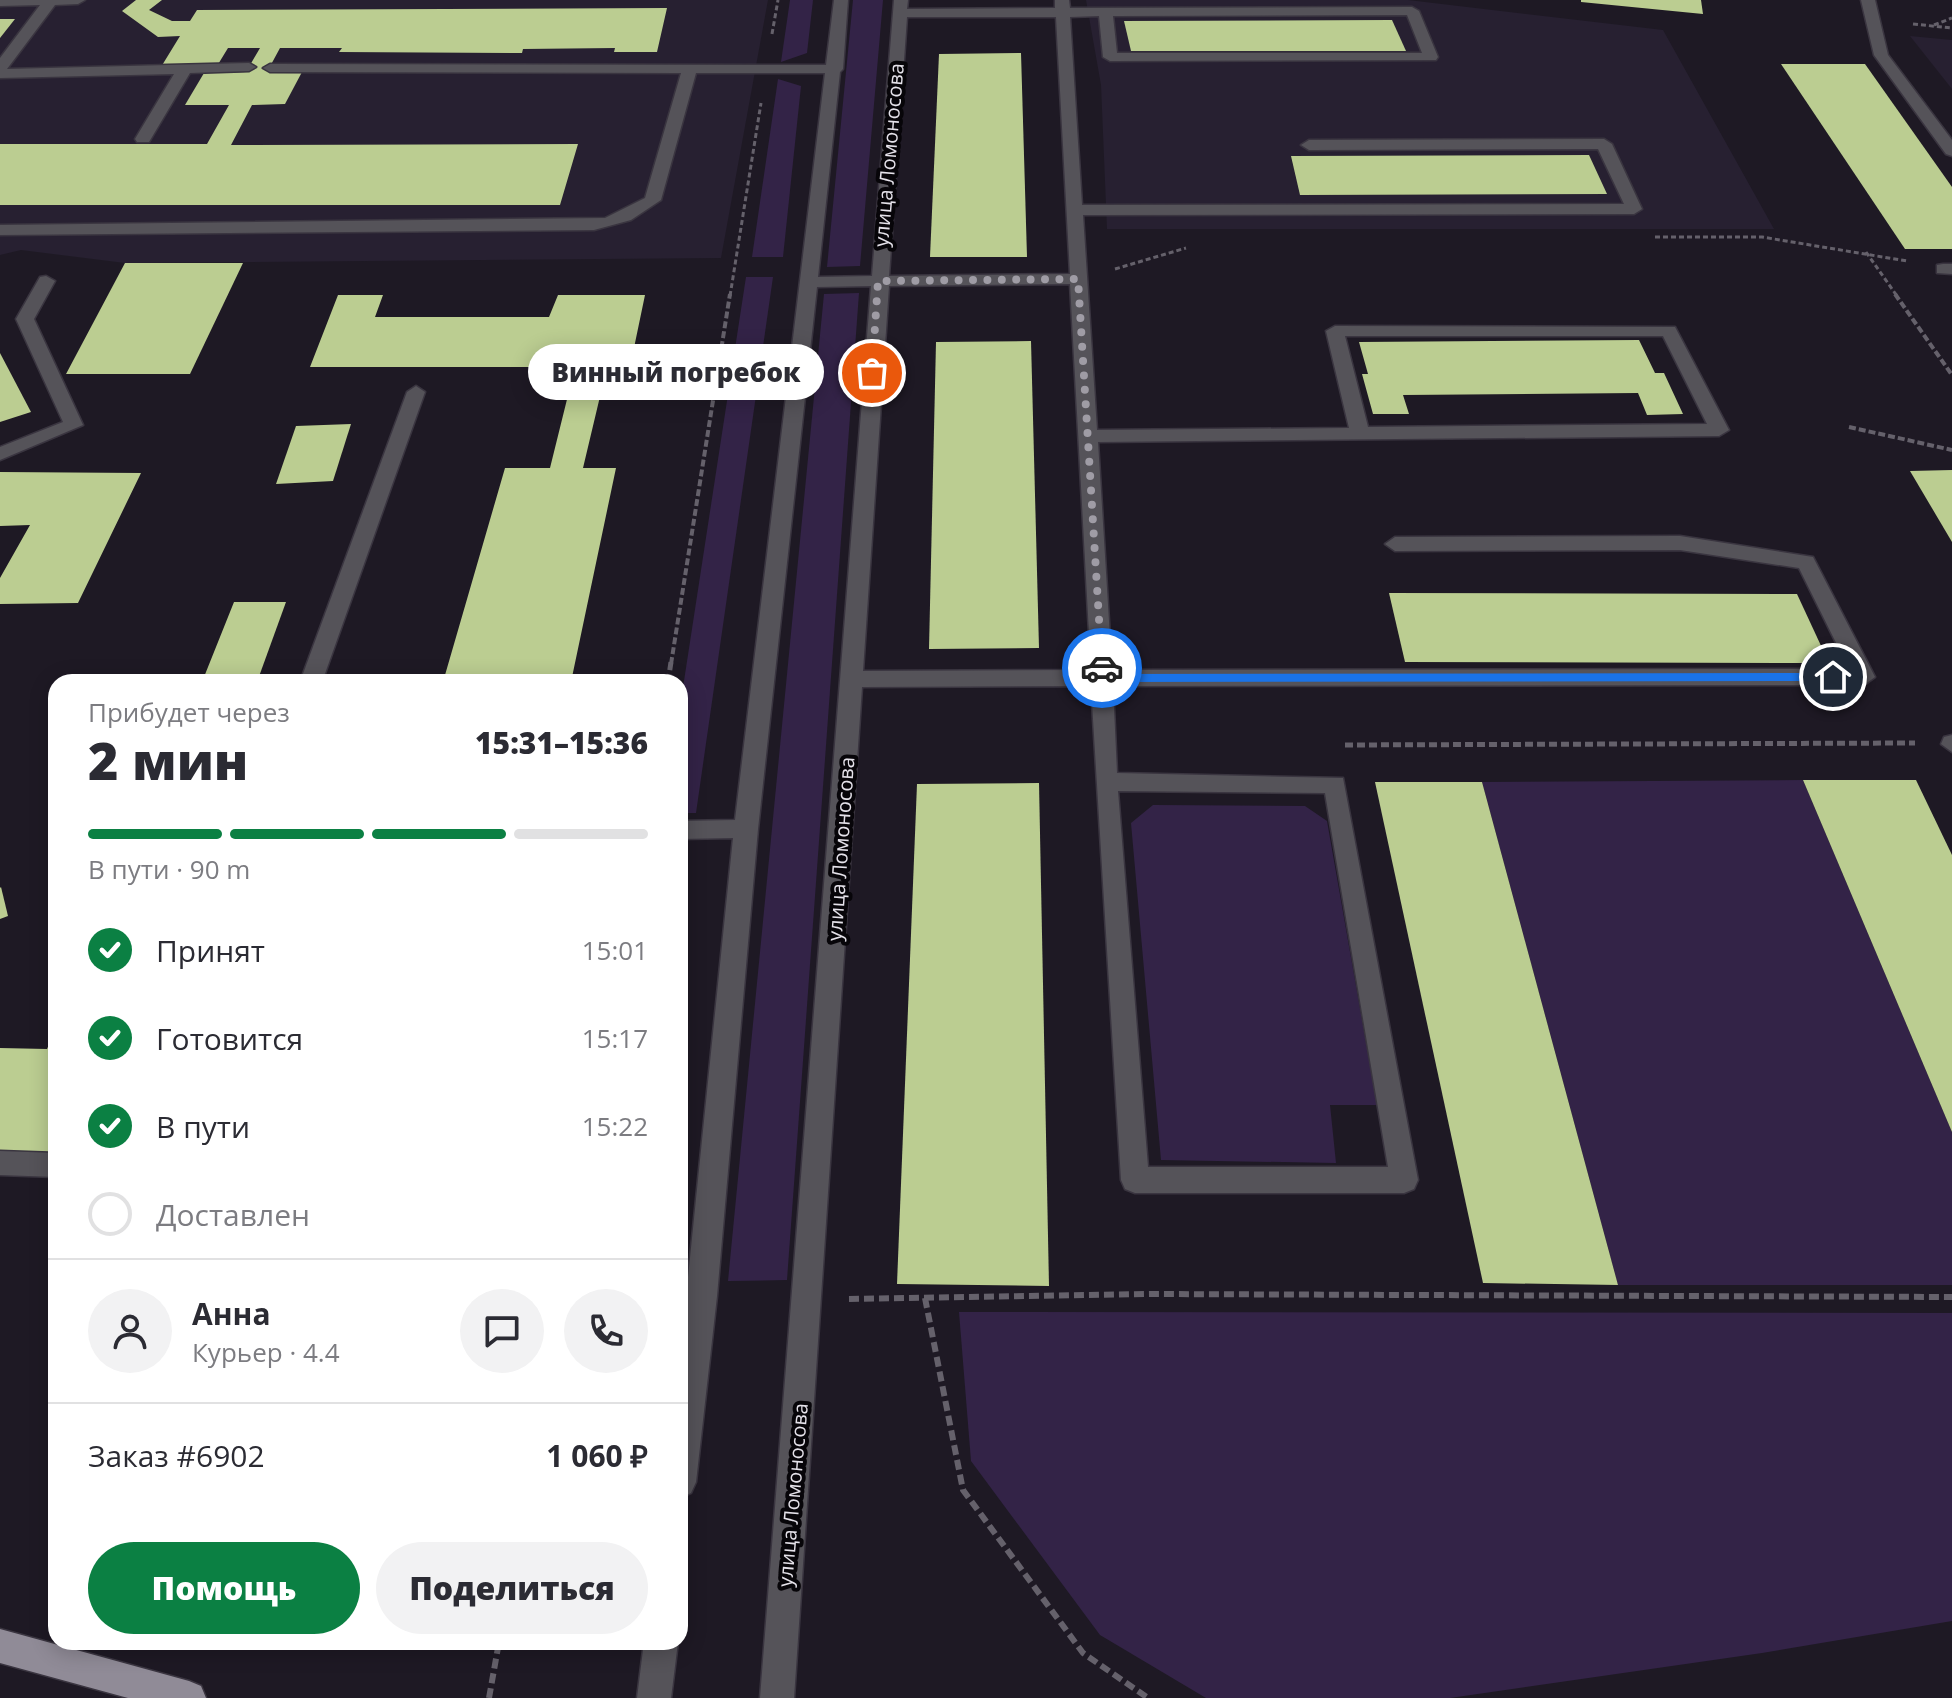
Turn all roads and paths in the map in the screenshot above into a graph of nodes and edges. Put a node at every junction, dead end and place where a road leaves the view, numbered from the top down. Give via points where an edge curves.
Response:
1 (51, 0) edge
2 (78, 0) edge
3 (778, 0) edge
4 (841, 0) edge
5 (1868, 0) edge
6 (0, 2) edge
7 (901, 6) edge
8 (1063, 6) edge
9 (1106, 12) junction
10 (1952, 18) edge
11 (1932, 26) dead end
12 (249, 67) dead end
13 (270, 68) dead end
14 (836, 69) junction
15 (184, 70) junction
16 (689, 70) junction
17 (766, 70) junction
18 (0, 71) edge
19 (143, 139) dead end
20 (1309, 145) dead end
21 (1952, 151) edge
22 (1074, 210) junction
23 (0, 230) edge
24 (1866, 252) dead end
25 (1078, 279) junction
26 (46, 281) dead end
27 (878, 281) junction
28 (808, 282) junction
29 (1952, 375) edge
30 (416, 392) dead end
31 (1849, 427) dead end
32 (1359, 431) junction
33 (1089, 436) junction
34 (1952, 450) edge
35 (0, 454) edge
36 (1395, 544) dead end
37 (314, 674) edge
38 (669, 674) edge
39 (1102, 678) junction
40 (853, 679) junction
41 (1952, 743) edge
42 (1106, 782) junction
43 (1335, 784) junction
44 (746, 829) junction
45 (688, 830) edge
46 (0, 1163) edge
47 (48, 1165) edge
48 (1952, 1297) edge
49 (925, 1298) junction
50 (808, 1300) junction
51 (688, 1414) edge
52 (0, 1646) edge
53 (498, 1650) edge
54 (660, 1650) edge
55 (189, 1698) edge
56 (489, 1698) edge
57 (654, 1698) edge
58 (777, 1698) edge
59 (1148, 1698) edge

1 - 2 street
1 - 6 street
1 - 18 street
3 - 17 path
4 - 14 street
5 - 21 street via 1881,55
7 - 8 street
7 - 27 street, улица Ломоносова
8 - 9 street
8 - 22 street
9 - 9 street via 1412,11 1431,57 1110,57
10 - 11 path
12 - 15 street
13 - 16 street
14 - 17 street
14 - 28 street
15 - 18 street
15 - 19 street
16 - 17 street
16 - 23 street via 653,200 615,221
17 - 38 path
20 - 22 street via 1604,144 1634,209
22 - 25 street
24 - 29 path
25 - 27 street
25 - 33 street
26 - 35 street via 25,319 74,425
27 - 28 street
27 - 40 street, улица Ломоносова
28 - 44 street
30 - 37 street
31 - 34 path
32 - 32 street via 1335,331 1669,331 1719,430
32 - 33 street
33 - 39 street
36 - 39 street via 1680,543 1806,562 1864,677
39 - 40 street
39 - 42 street
40 - 50 street, улица Ломоносова
41 - 43 path via 1327,745
42 - 43 street
42 - 43 street via 1135,1180 1404,1180
44 - 45 street
44 - 51 street
46 - 47 street
48 - 49 path
49 - 50 path
49 - 59 path via 963,1490 1083,1653
50 - 58 street, улица Ломоносова
52 - 55 main road
53 - 56 path
54 - 57 street

